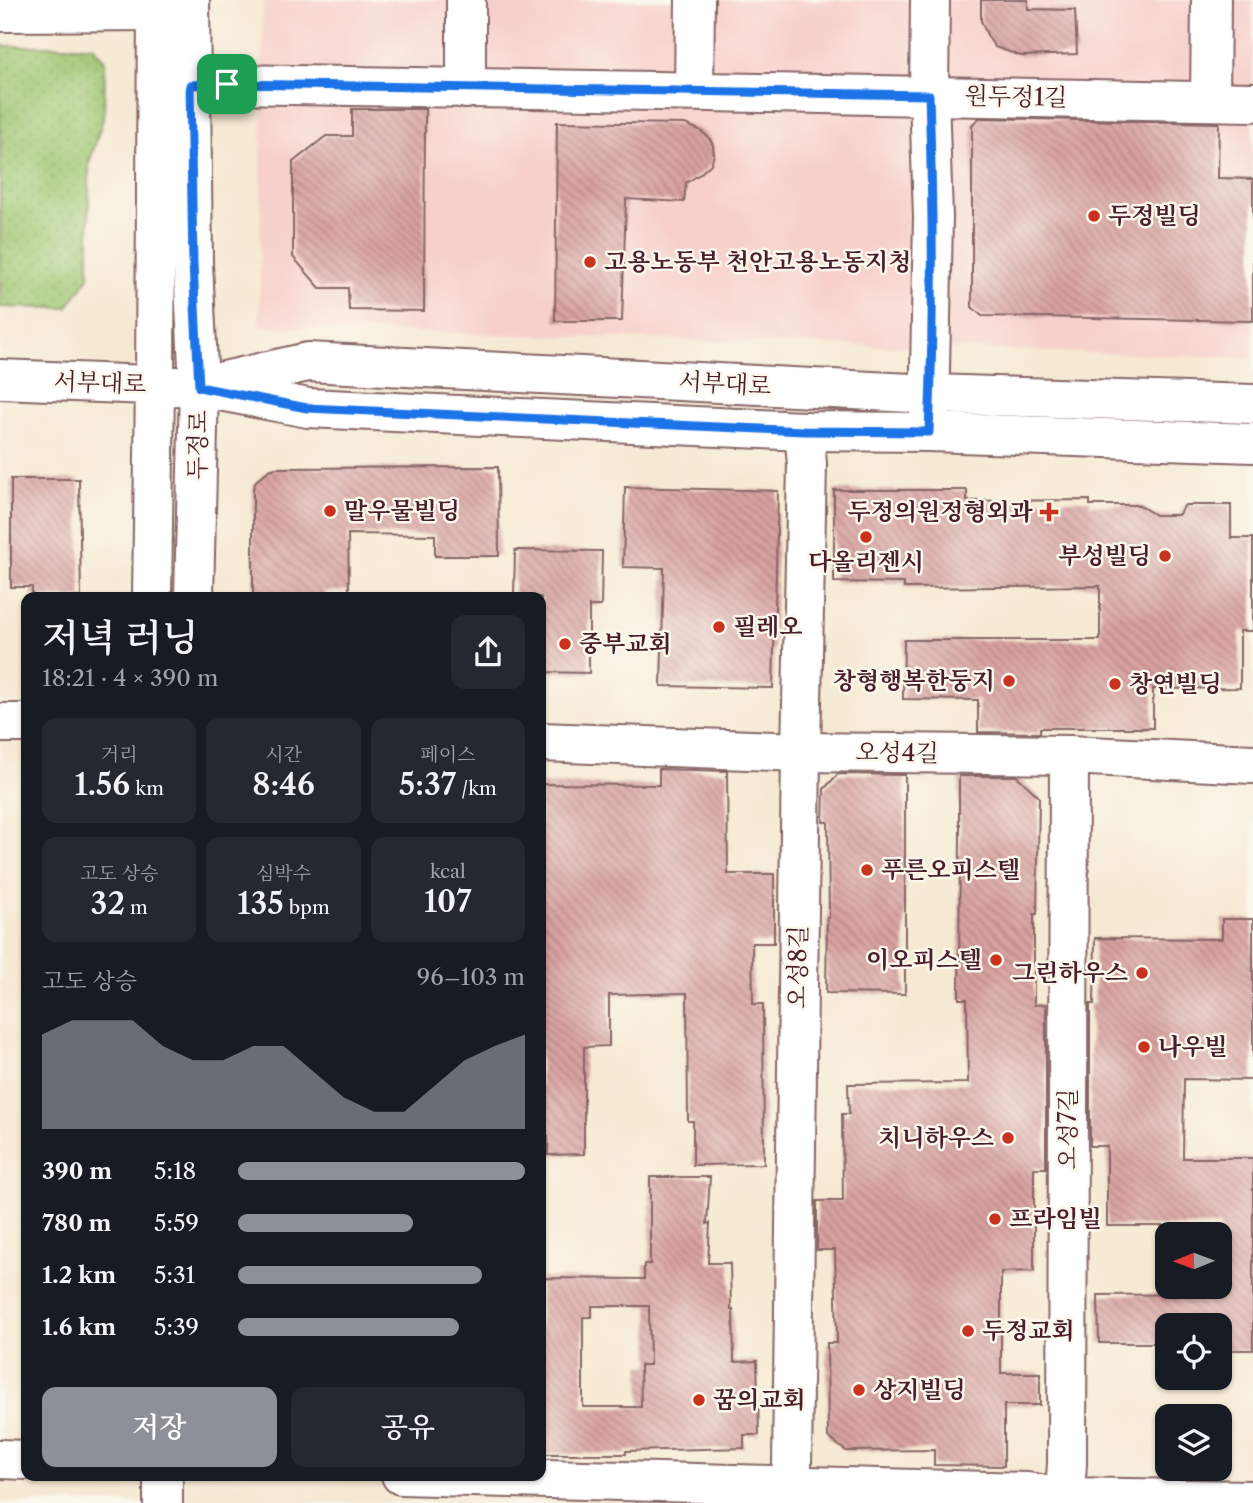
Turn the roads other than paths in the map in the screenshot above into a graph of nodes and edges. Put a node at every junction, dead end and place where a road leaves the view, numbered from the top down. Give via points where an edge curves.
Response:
1 (466, 0) edge
2 (695, 0) edge
3 (930, 0) edge
4 (1211, 0) edge
5 (168, 4) edge
6 (0, 12) edge
7 (190, 85) junction
8 (466, 89) junction
9 (694, 91) junction
10 (929, 95) junction
11 (1210, 101) junction
12 (1253, 102) edge
13 (0, 379) edge
14 (155, 385) junction
15 (199, 387) junction
16 (930, 394) junction
17 (1253, 404) edge
18 (804, 431) junction
19 (929, 432) junction
20 (1253, 443) edge
21 (152, 592) edge
22 (194, 592) edge
23 (0, 723) edge
24 (21, 723) edge
25 (546, 742) edge
26 (801, 752) junction
27 (1069, 755) junction
28 (1253, 764) edge
29 (0, 1459) edge
30 (21, 1460) edge
31 (163, 1481) edge
32 (453, 1481) edge
33 (488, 1485) edge
34 (787, 1495) edge
35 (1064, 1500) edge
36 (1253, 1500) edge
37 (163, 1503) edge

1 - 8 street
2 - 9 street
3 - 10 street
4 - 11 street
5 - 6 street
5 - 7 street, 두정로
5 - 14 street, 두정로
7 - 8 street, 원두정1길
7 - 15 street, 두정로
8 - 9 street, 원두정1길
9 - 10 street, 원두정1길
10 - 11 street, 원두정1길
10 - 16 street via 933,217
11 - 12 street, 원두정1길
13 - 14 street, 서부대로
14 - 15 street, 서부대로
14 - 21 street, 두정로
15 - 16 street, 서부대로 via 308,362
15 - 18 street, 서부대로 via 307,408
15 - 22 street, 두정로
16 - 17 street, 서부대로
16 - 19 street
18 - 19 street, 서부대로
18 - 26 street, 오성8길
19 - 20 street, 서부대로
23 - 24 street
25 - 26 street, 오성4길
26 - 27 street, 오성4길
26 - 34 street, 오성8길 via 792,1466
27 - 28 street, 오성4길
27 - 35 street, 오성7길
29 - 30 street
31 - 37 street
32 - 33 street
33 - 34 street
34 - 35 street via 1027,1492
35 - 36 street

